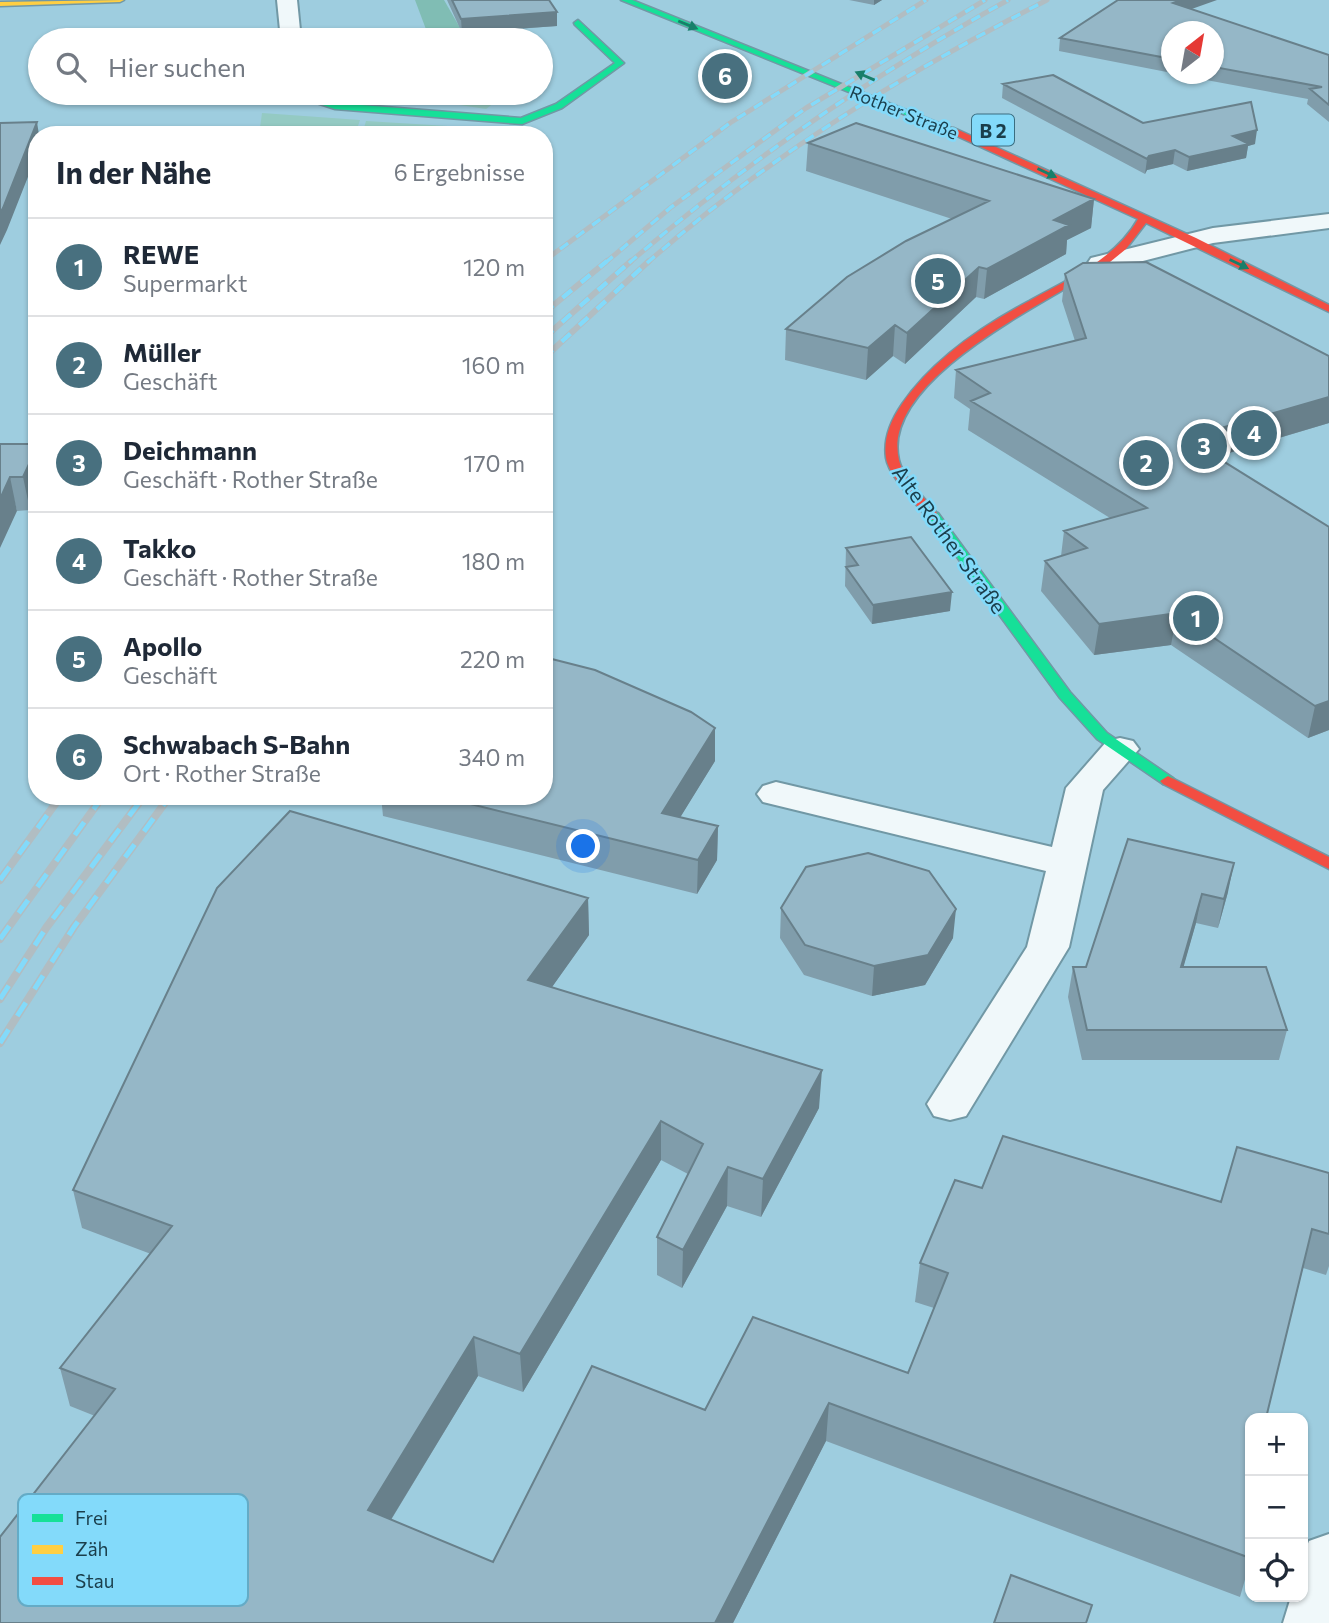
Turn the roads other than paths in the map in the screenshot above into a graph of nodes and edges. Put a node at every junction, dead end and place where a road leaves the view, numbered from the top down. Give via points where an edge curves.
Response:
1 (120, 0) edge
2 (288, 0) edge
3 (625, 0) edge
4 (665, 0) edge
5 (0, 4) edge
6 (578, 23) dead end
7 (289, 28) edge
8 (751, 32) dead end
9 (332, 105) edge
10 (935, 106) dead end
11 (972, 121) dead end
12 (1144, 218) junction
13 (1329, 221) edge
14 (1193, 231) junction
15 (1219, 233) junction
16 (1252, 249) dead end
17 (1100, 264) junction
18 (1329, 309) edge
19 (1120, 749) junction
20 (776, 794) dead end
21 (1067, 863) junction
22 (1329, 864) edge
23 (950, 1104) dead end
24 (1329, 1559) edge
25 (1312, 1623) edge

1 - 5 street
2 - 7 street
3 -> 12 street, Rother Straße / B 2 via 985,144
4 - 8 street
6 - 9 street via 620,63 559,106 522,121
10 - 11 street, Rother Straße / B 2
12 - 14 street, Rother Straße / B 2
12 - 17 street, Alte Rother Straße via 1139,232
13 - 15 street, Alte Rother Straße
14 - 15 street, Alte Rother Straße
14 - 17 street, Alte Rother Straße
14 -> 18 street, Rother Straße / B 2
15 - 16 street
17 - 19 street, Alte Rother Straße via 1015,313 925,380 893,428 892,461 1065,695
19 - 21 street via 1085,788
19 - 22 street, Alte Rother Straße via 1159,777
20 - 21 street
21 - 23 street via 1048,947
24 - 25 street

